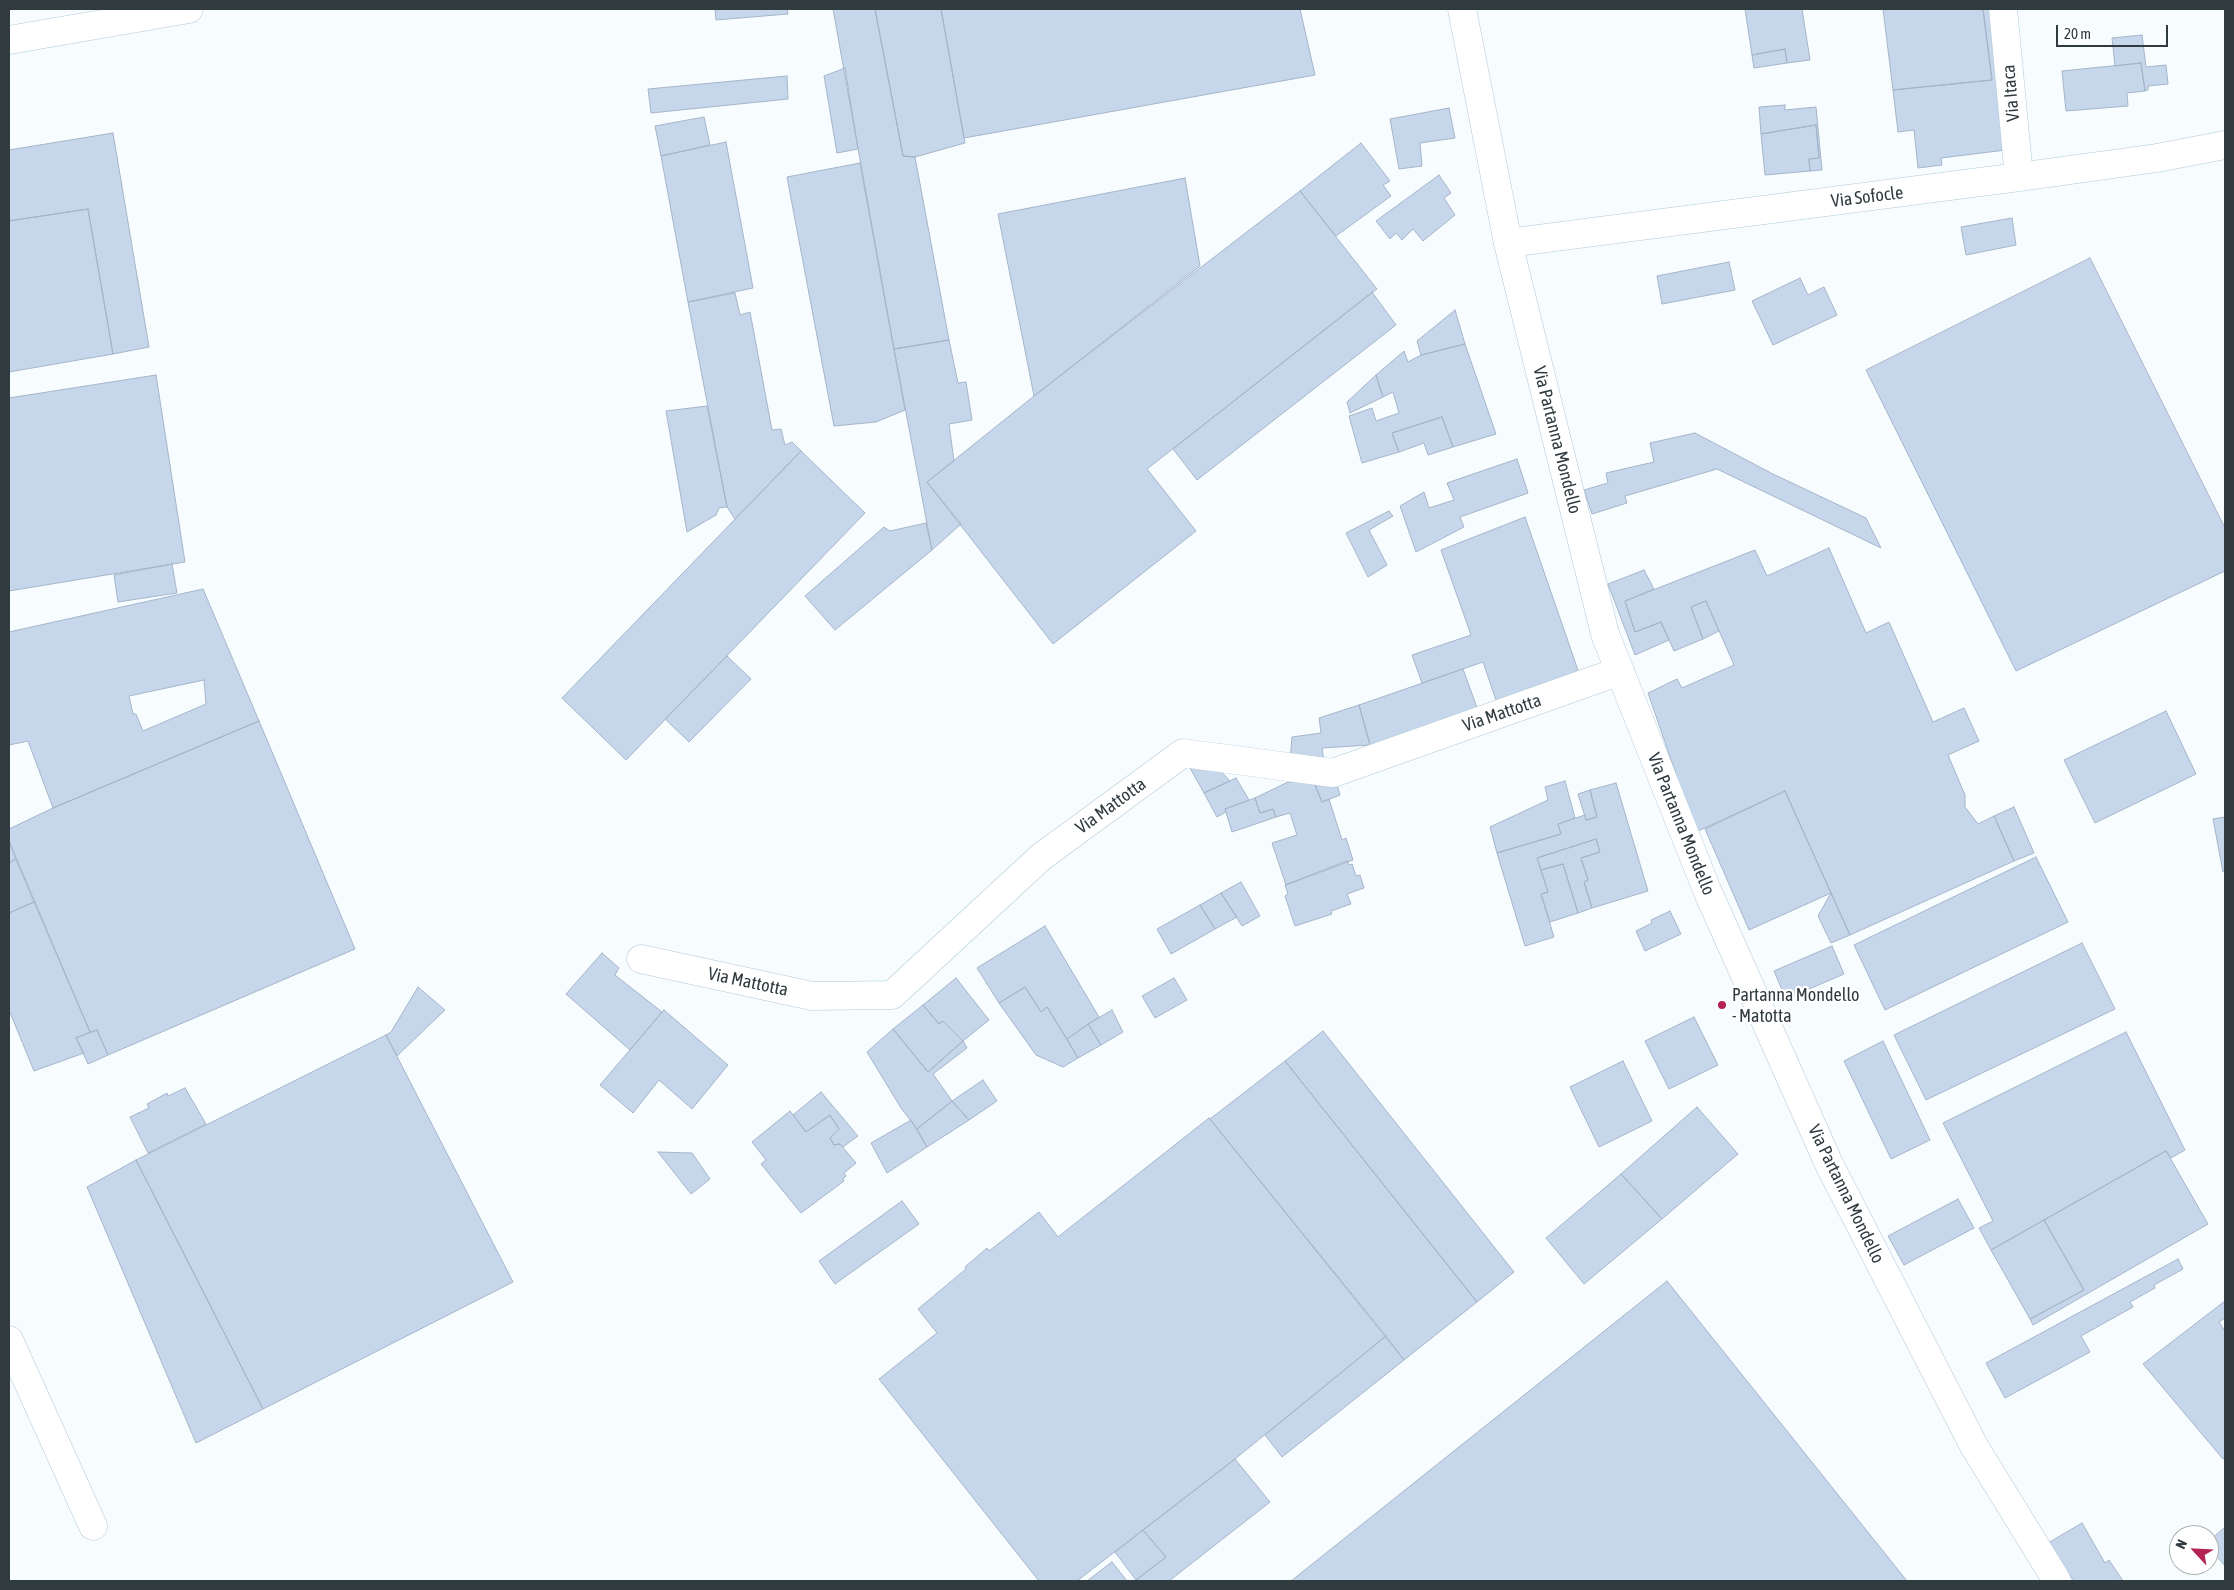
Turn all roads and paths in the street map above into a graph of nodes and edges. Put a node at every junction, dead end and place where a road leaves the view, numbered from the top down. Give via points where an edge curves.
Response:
1 (189, 9) edge
2 (1462, 9) edge
3 (2004, 9) edge
4 (9, 40) edge
5 (2225, 145) edge
6 (2019, 177) junction
7 (1508, 243) junction
8 (1620, 671) junction
9 (641, 959) dead end
10 (9, 1340) edge
11 (93, 1526) dead end
12 (2057, 1581) edge

1 - 4 street
2 - 7 street, Via Partanna Mondello
3 - 6 street, Via Itaca
5 - 6 street, Via Sofocle
6 - 7 street, Via Sofocle
7 - 8 street, Via Partanna Mondello via 1605,634
8 - 9 street, Via Mattotta via 1333,773 1183,753 1041,858 892,995 812,996
8 - 12 street, Via Partanna Mondello via 1707,890 1829,1164 1974,1446
10 - 11 street

